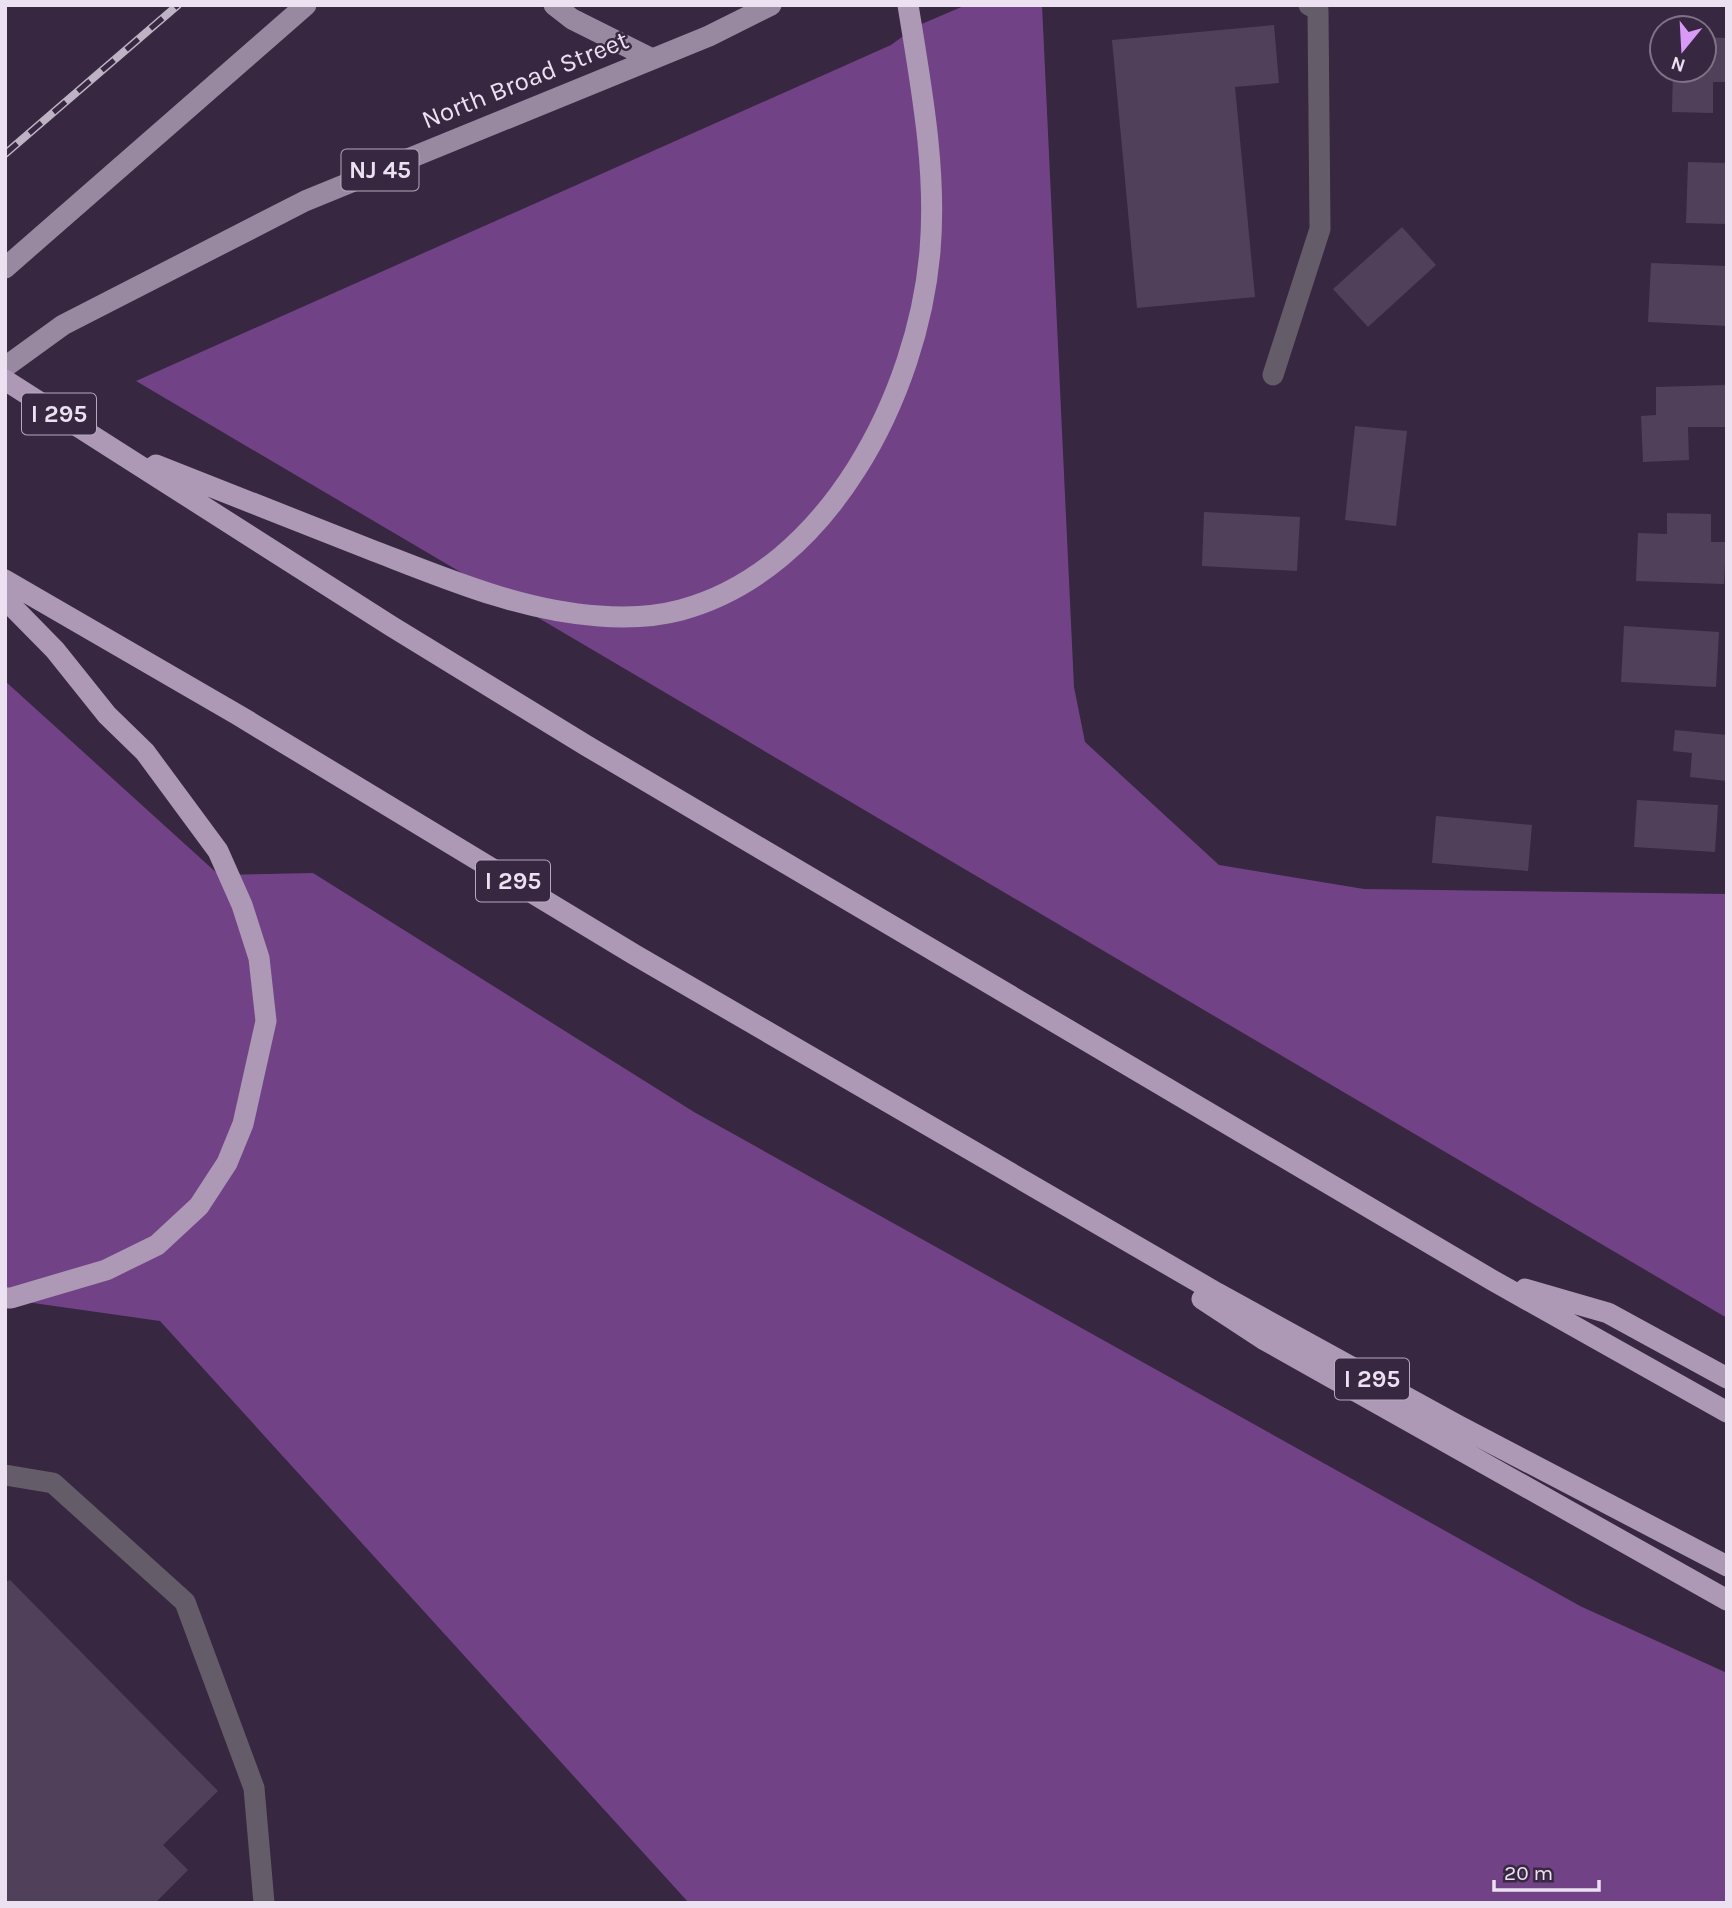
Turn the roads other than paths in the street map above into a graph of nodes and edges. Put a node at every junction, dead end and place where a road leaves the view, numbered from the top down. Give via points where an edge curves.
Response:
1 (306, 5) edge
2 (554, 5) edge
3 (771, 5) edge
4 (908, 5) edge
5 (1309, 5) edge
6 (652, 59) junction
7 (5, 268) edge
8 (5, 367) edge
9 (1273, 375) dead end
10 (5, 380) edge
11 (112, 447) junction
12 (5, 580) edge
13 (5, 599) edge
14 (1022, 1181) junction
15 (1492, 1280) junction
16 (5, 1298) edge
17 (1727, 1378) edge
18 (1727, 1412) edge
19 (5, 1475) edge
20 (1727, 1566) edge
21 (1727, 1600) edge
22 (264, 1903) edge

1 - 7 main road
2 - 6 main road via 572,19
3 - 6 main road, North Broad Street / NJ 45
4 - 11 highway via 930,173 931,246 925,294 905,370 879,431 850,480 805,533 735,587 679,611 653,615 595,616 544,608 400,561
5 - 9 lane via 1318,10 1320,229
6 - 8 main road, North Broad Street / NJ 45 via 305,201 63,325
10 - 11 highway, I 295
11 - 15 highway, I 295 via 587,746
12 - 14 highway, I 295
13 - 16 highway via 145,752 218,850 259,958 266,1021 243,1124 227,1163 199,1206 157,1245 106,1270
14 - 20 highway, I 295 via 1445,1419
14 - 21 highway via 1263,1339
15 - 17 highway via 1608,1312
15 - 18 highway, I 295
19 - 22 lane via 53,1483 185,1602 254,1788

